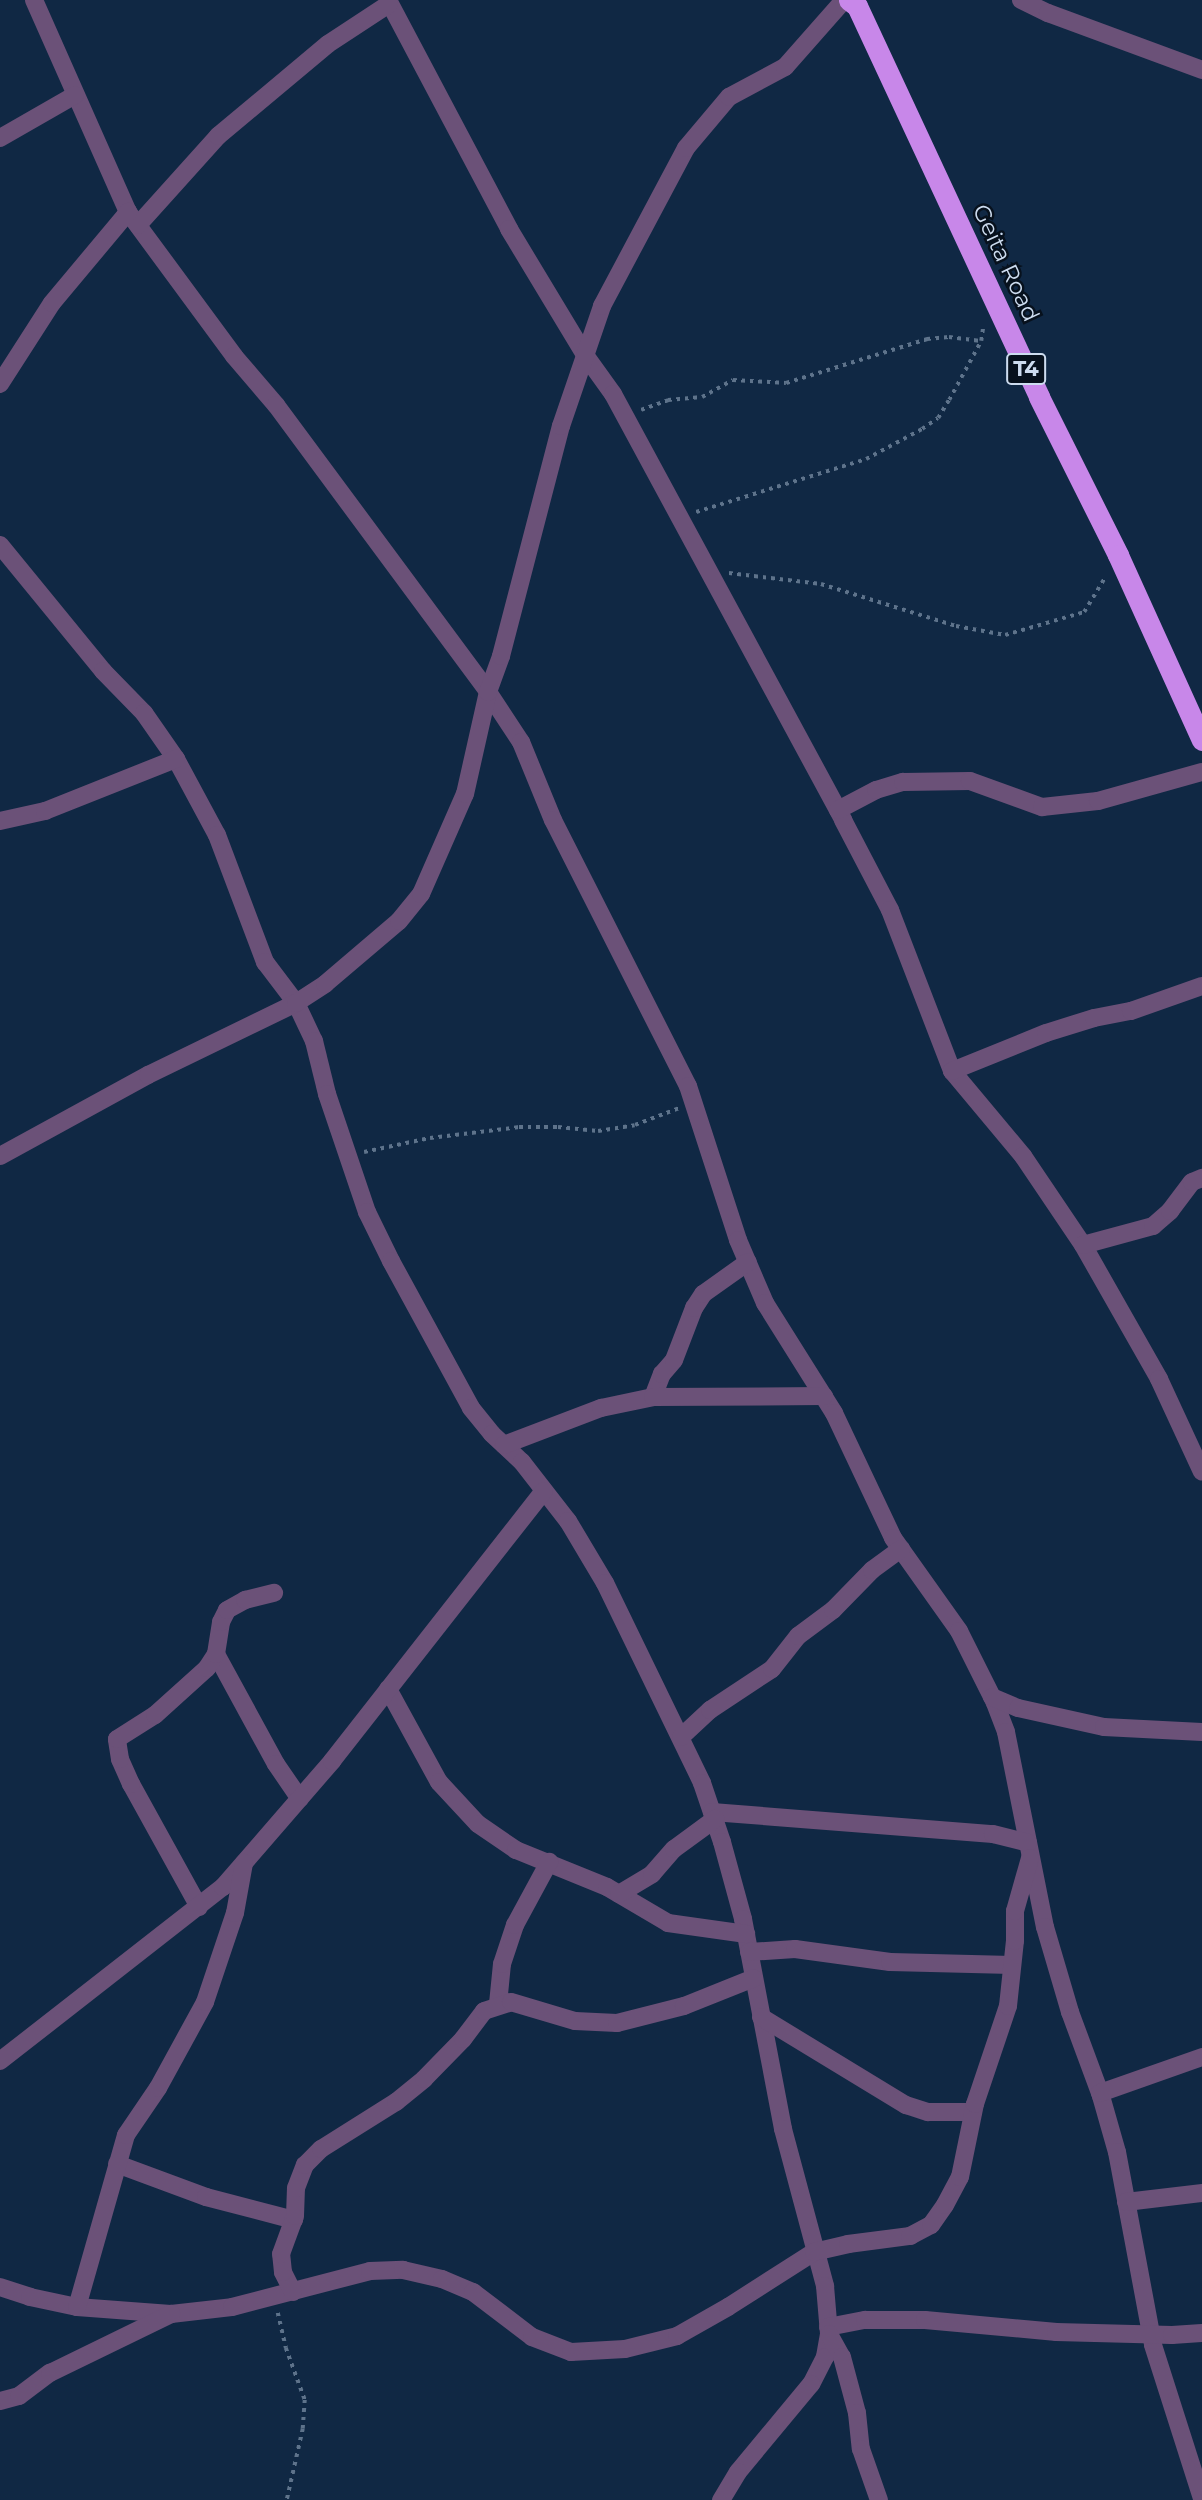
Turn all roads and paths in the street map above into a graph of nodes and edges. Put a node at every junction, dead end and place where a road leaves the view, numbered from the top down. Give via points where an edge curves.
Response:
1 (34, 0) edge
2 (846, 0) edge
3 (1021, 0) edge
4 (389, 2) edge
5 (1200, 64) edge
6 (75, 94) junction
7 (0, 138) edge
8 (133, 219) junction
9 (984, 318) dead end
10 (982, 341) junction
11 (585, 355) junction
12 (0, 384) edge
13 (626, 417) junction
14 (681, 517) junction
15 (0, 545) edge
16 (1118, 555) junction
17 (709, 573) junction
18 (488, 692) junction
19 (1202, 740) edge
20 (176, 759) junction
21 (1202, 772) edge
22 (838, 810) junction
23 (0, 821) edge
24 (1202, 986) edge
25 (296, 1003) junction
26 (952, 1071) junction
27 (694, 1103) junction
28 (0, 1156) edge
29 (348, 1156) junction
30 (1202, 1178) edge
31 (1083, 1245) junction
32 (748, 1262) junction
33 (824, 1396) junction
34 (653, 1397) junction
35 (504, 1446) junction
36 (1202, 1472) edge
37 (544, 1491) junction
38 (901, 1549) junction
39 (274, 1593) dead end
40 (216, 1654) junction
41 (388, 1689) junction
42 (992, 1697) junction
43 (1202, 1732) edge
44 (681, 1737) junction
45 (300, 1799) junction
46 (713, 1816) junction
47 (1029, 1849) junction
48 (550, 1862) junction
49 (244, 1863) junction
50 (619, 1894) junction
51 (199, 1907) junction
52 (748, 1943) junction
53 (1012, 1965) junction
54 (754, 1978) junction
55 (498, 2004) junction
56 (761, 2017) junction
57 (1202, 2057) edge
58 (0, 2061) edge
59 (1100, 2093) junction
60 (973, 2112) junction
61 (117, 2164) junction
62 (1202, 2193) edge
63 (1126, 2202) junction
64 (294, 2220) junction
65 (814, 2252) junction
66 (0, 2287) edge
67 (293, 2292) junction
68 (273, 2297) junction
69 (77, 2307) junction
70 (171, 2314) junction
71 (829, 2330) junction
72 (1150, 2333) junction
73 (1202, 2333) edge
74 (0, 2401) edge
75 (1202, 2498) edge
76 (287, 2500) edge
77 (721, 2500) edge
78 (880, 2500) edge

1 - 6 street
2 - 11 street via 785,67 729,97 686,148 602,306
2 - 16 highway, Geita Road / T4 via 858,6 1039,397
3 - 5 street
4 - 8 street via 328,44 218,135
4 - 11 street via 509,229
6 - 7 street
6 - 8 street
8 - 12 street via 52,303
8 - 18 street
9 - 10 path
10 - 13 path via 927,339 786,383 733,380 702,397 668,400
10 - 14 path via 938,418 897,445
11 - 13 street
11 - 18 street
13 - 14 street
14 - 17 street
15 - 20 street via 103,671 144,713
16 - 17 path via 1084,612 1005,635 956,626 812,582 762,574
16 - 19 highway, Geita Road / T4
17 - 22 street
18 - 25 street via 465,794 421,894 399,921
18 - 27 street via 521,742 553,820
20 - 23 street via 80,799
20 - 25 street via 217,835 265,962
21 - 22 street via 1098,801 1042,807 970,781 903,782
22 - 26 street via 890,910
24 - 26 street via 1046,1033
25 - 28 street via 148,1075
25 - 29 street via 314,1041
26 - 31 street via 1023,1156
27 - 29 path via 615,1129 519,1127 430,1138
27 - 32 street
29 - 35 street via 367,1212 391,1261 471,1408
30 - 31 street via 1192,1182 1153,1226
31 - 36 street via 1159,1379
32 - 33 street via 765,1303
32 - 34 street via 703,1294
33 - 34 street
33 - 38 street
34 - 35 street via 601,1408
35 - 37 street
37 - 41 street
37 - 44 street via 605,1583
38 - 42 street via 959,1631
38 - 44 street via 798,1636 772,1669 710,1710
39 - 40 street via 245,1600 228,1611 221,1622
40 - 45 street via 276,1765
40 - 51 street via 194,1682 117,1739 131,1784
41 - 45 street
41 - 48 street via 439,1782 478,1824 516,1850
42 - 43 street via 1104,1727
42 - 47 street via 1006,1732
44 - 46 street
45 - 49 street
46 - 47 street via 992,1834
46 - 50 street via 652,1874
46 - 52 street
47 - 53 street via 1014,1911
47 - 59 street via 1045,1927
48 - 50 street
48 - 55 street via 515,1925 502,1964
49 - 51 street
49 - 61 street via 235,1913 205,2002 158,2088 126,2134
50 - 52 street via 667,1923
51 - 58 street
52 - 53 street via 890,1962
52 - 54 street
53 - 60 street via 1000,2033
54 - 55 street via 684,2006 617,2023 575,2021 511,2002
54 - 56 street
55 - 64 street via 484,2011 425,2079 313,2157 299,2178
56 - 60 street via 906,2105 928,2112
56 - 65 street
57 - 59 street
59 - 63 street
60 - 65 street via 960,2177 930,2225 910,2236
61 - 64 street via 206,2197
61 - 69 street
62 - 63 street
63 - 72 street
64 - 67 street via 281,2254 283,2272
65 - 67 street via 677,2336 625,2348 571,2352 532,2337 473,2292 442,2278 403,2270 358,2273
65 - 71 street via 825,2286
66 - 69 street
67 - 68 street
68 - 70 street
68 - 76 path via 305,2400
69 - 70 street
70 - 74 street via 50,2373 19,2396
71 - 72 street via 865,2320 925,2320 1056,2332
71 - 77 street via 825,2357 811,2384 738,2472
71 - 78 street via 842,2357 861,2449
72 - 73 street
72 - 75 street

